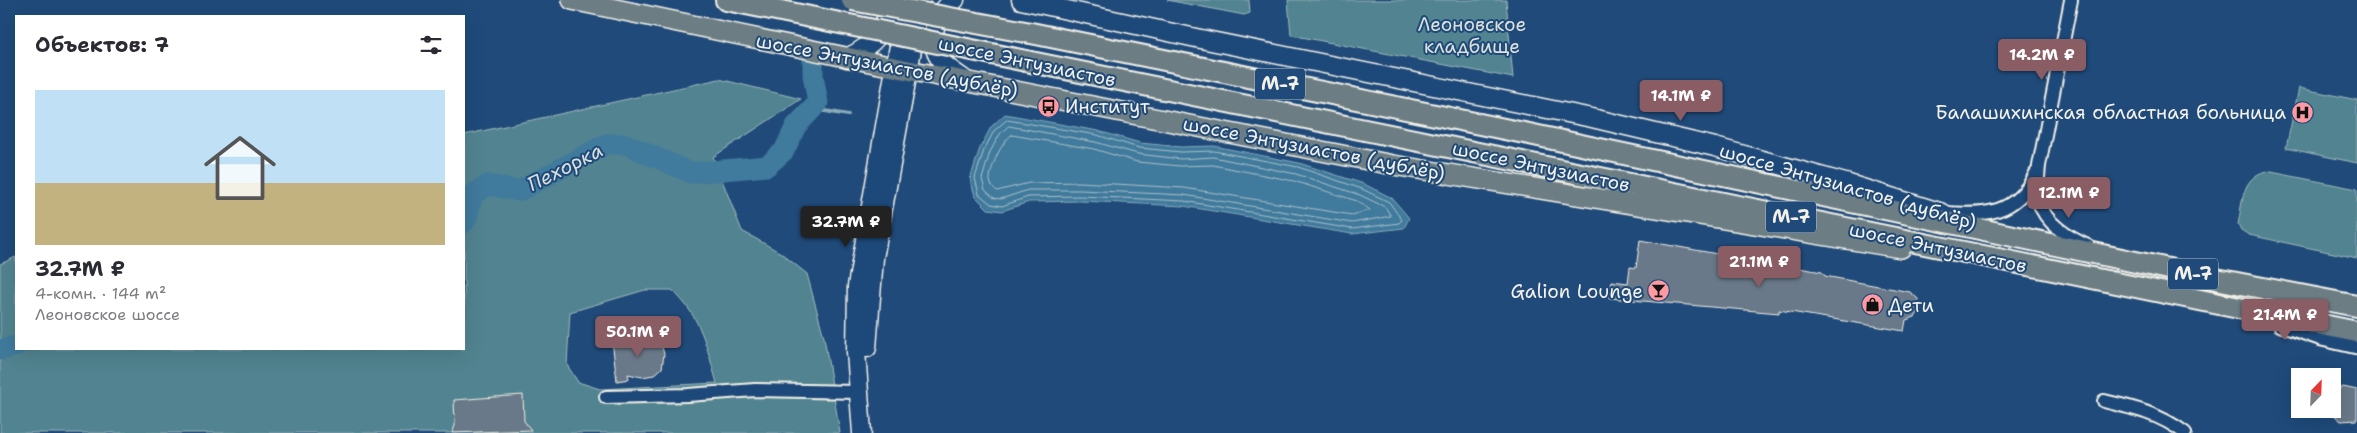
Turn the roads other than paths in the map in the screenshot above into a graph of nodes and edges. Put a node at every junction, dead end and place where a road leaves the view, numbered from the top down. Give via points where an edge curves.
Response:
1 (572, 0) edge
2 (726, 0) edge
3 (852, 0) edge
4 (885, 0) edge
5 (907, 0) edge
6 (921, 0) edge
7 (955, 0) edge
8 (1021, 0) edge
9 (2071, 0) edge
10 (839, 56) junction
11 (902, 69) junction
12 (968, 82) junction
13 (2040, 166) junction
14 (1944, 214) junction
15 (2028, 240) junction
16 (2115, 258) junction
17 (2061, 272) junction
18 (2223, 305) junction
19 (2357, 306) edge
20 (2357, 332) edge
21 (2357, 346) edge
22 (858, 392) junction
23 (606, 397) dead end
24 (2104, 401) dead end
25 (864, 433) edge
26 (2185, 433) edge

1 - 10 main road, шоссе Энтузиастов (дублёр)
2 - 17 highway, шоссе Энтузиастов / М-7, bridge
3 - 15 highway, шоссе Энтузиастов / М-7, bridge via 1032,33 1528,134
4 - 10 main road via 886,19 880,34 870,45
5 - 11 main road
6 - 11 main road
7 - 12 main road via 937,20 934,42 943,63
8 - 14 main road, шоссе Энтузиастов (дублёр) via 1716,146
9 - 13 street
10 - 11 main road, шоссе Энтузиастов (дублёр)
11 - 12 main road, шоссе Энтузиастов (дублёр)
11 - 22 main road via 857,286
11 - 25 main road via 874,258 867,328
12 - 17 main road, шоссе Энтузиастов (дублёр) via 1393,165
13 - 14 street via 2030,187 2010,206 1971,215
13 - 16 street via 2037,188 2044,213 2078,241
14 - 15 main road, шоссе Энтузиастов (дублёр)
15 - 16 highway, шоссе Энтузиастов / М-7
16 - 19 highway, шоссе Энтузиастов / М-7
17 - 18 highway, шоссе Энтузиастов / М-7
18 - 20 highway, шоссе Энтузиастов / М-7
18 - 21 street via 2322,338
22 - 23 street via 755,390
22 - 25 main road
24 - 26 street via 2152,413

